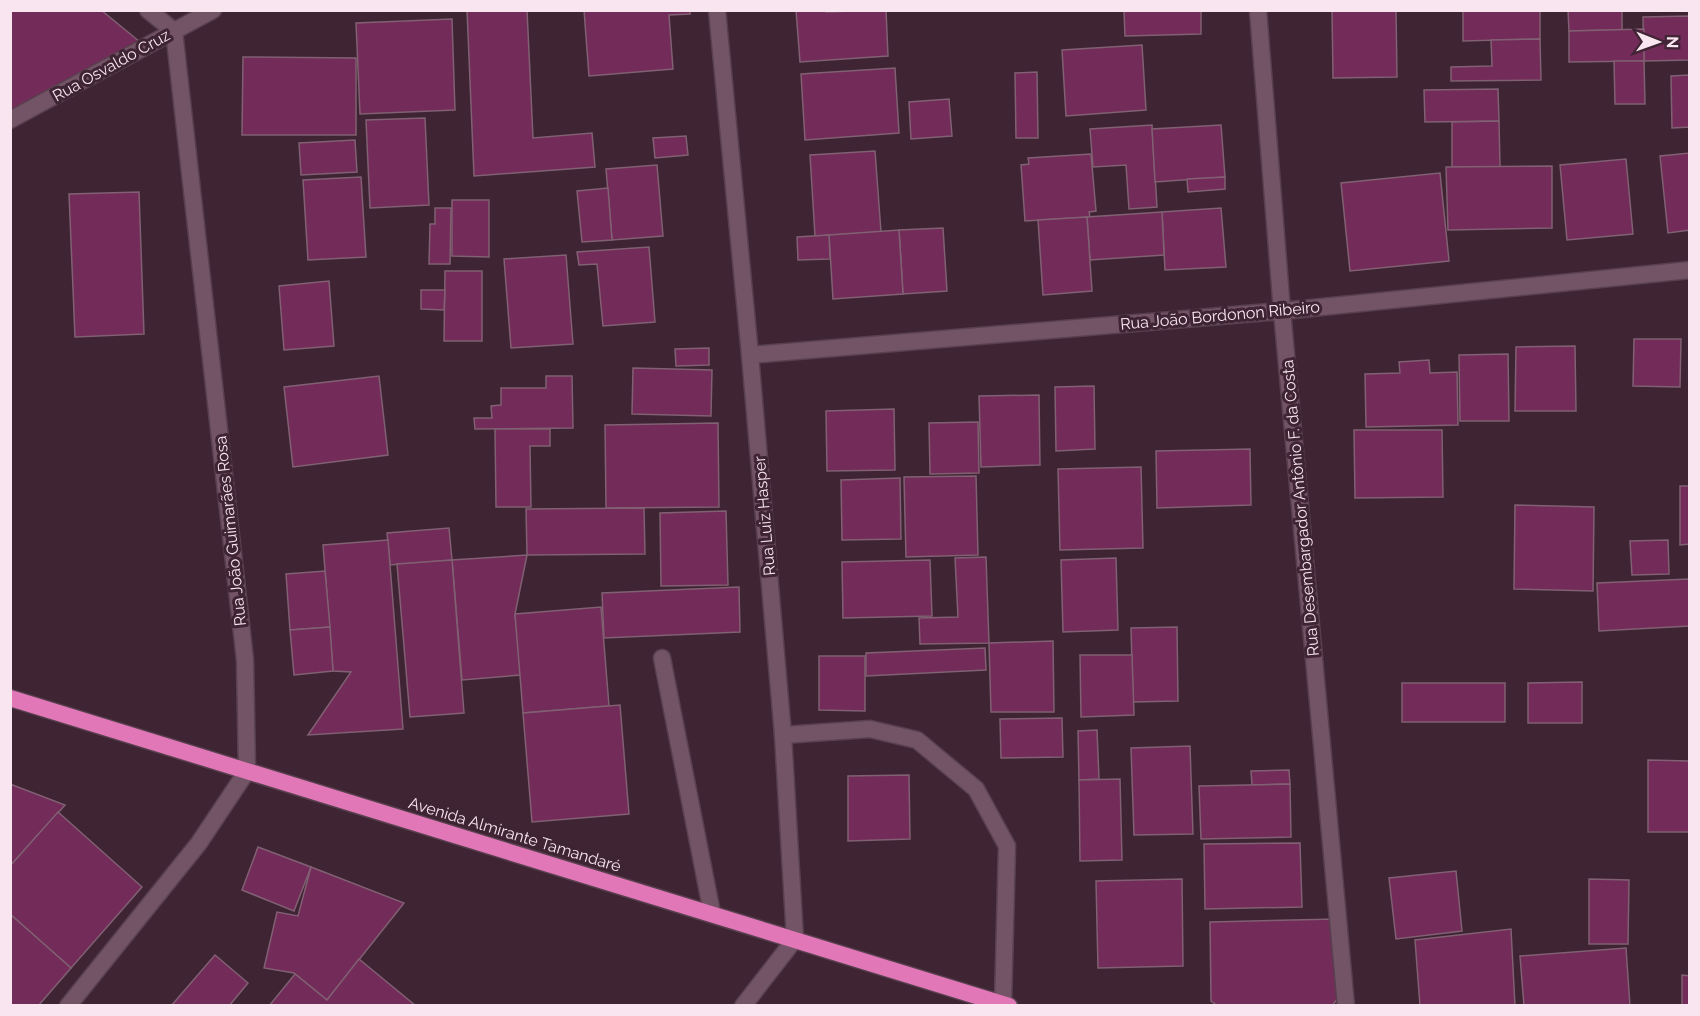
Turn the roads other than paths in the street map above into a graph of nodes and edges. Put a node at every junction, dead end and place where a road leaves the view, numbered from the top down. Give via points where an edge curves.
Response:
1 (148, 10) edge
2 (213, 10) edge
3 (717, 10) edge
4 (1258, 10) edge
5 (174, 31) junction
6 (10, 120) edge
7 (1689, 270) edge
8 (1282, 311) junction
9 (750, 355) junction
10 (662, 658) dead end
11 (10, 698) edge
12 (783, 735) junction
13 (248, 771) junction
14 (712, 913) junction
15 (795, 939) junction
16 (68, 1005) edge
17 (743, 1005) edge
18 (1006, 1005) edge
19 (1346, 1005) edge

1 - 5 street
2 - 5 street, Rua Osvaldo Cruz
3 - 9 street, Rua Luiz Hasper
4 - 8 street, Rua Desembargador Antônio F. da Costa
5 - 6 street, Rua Osvaldo Cruz
5 - 13 street, Rua João Guimarães Rosa via 245,660
7 - 8 street, Rua João Bordonon Ribeiro
8 - 9 street, Rua João Bordonon Ribeiro
8 - 19 street, Rua Desembargador Antônio F. da Costa
9 - 12 street, Rua Luiz Hasper
10 - 14 street
11 - 13 highway, Avenida Almirante Tamandaré
12 - 15 street, Rua Luiz Hasper
12 - 18 street via 870,729 917,740 976,789 1007,846
13 - 14 highway, Avenida Almirante Tamandaré
13 - 16 street via 199,843
14 - 15 highway, Avenida Almirante Tamandaré
15 - 17 street
15 - 18 highway, Avenida Almirante Tamandaré

